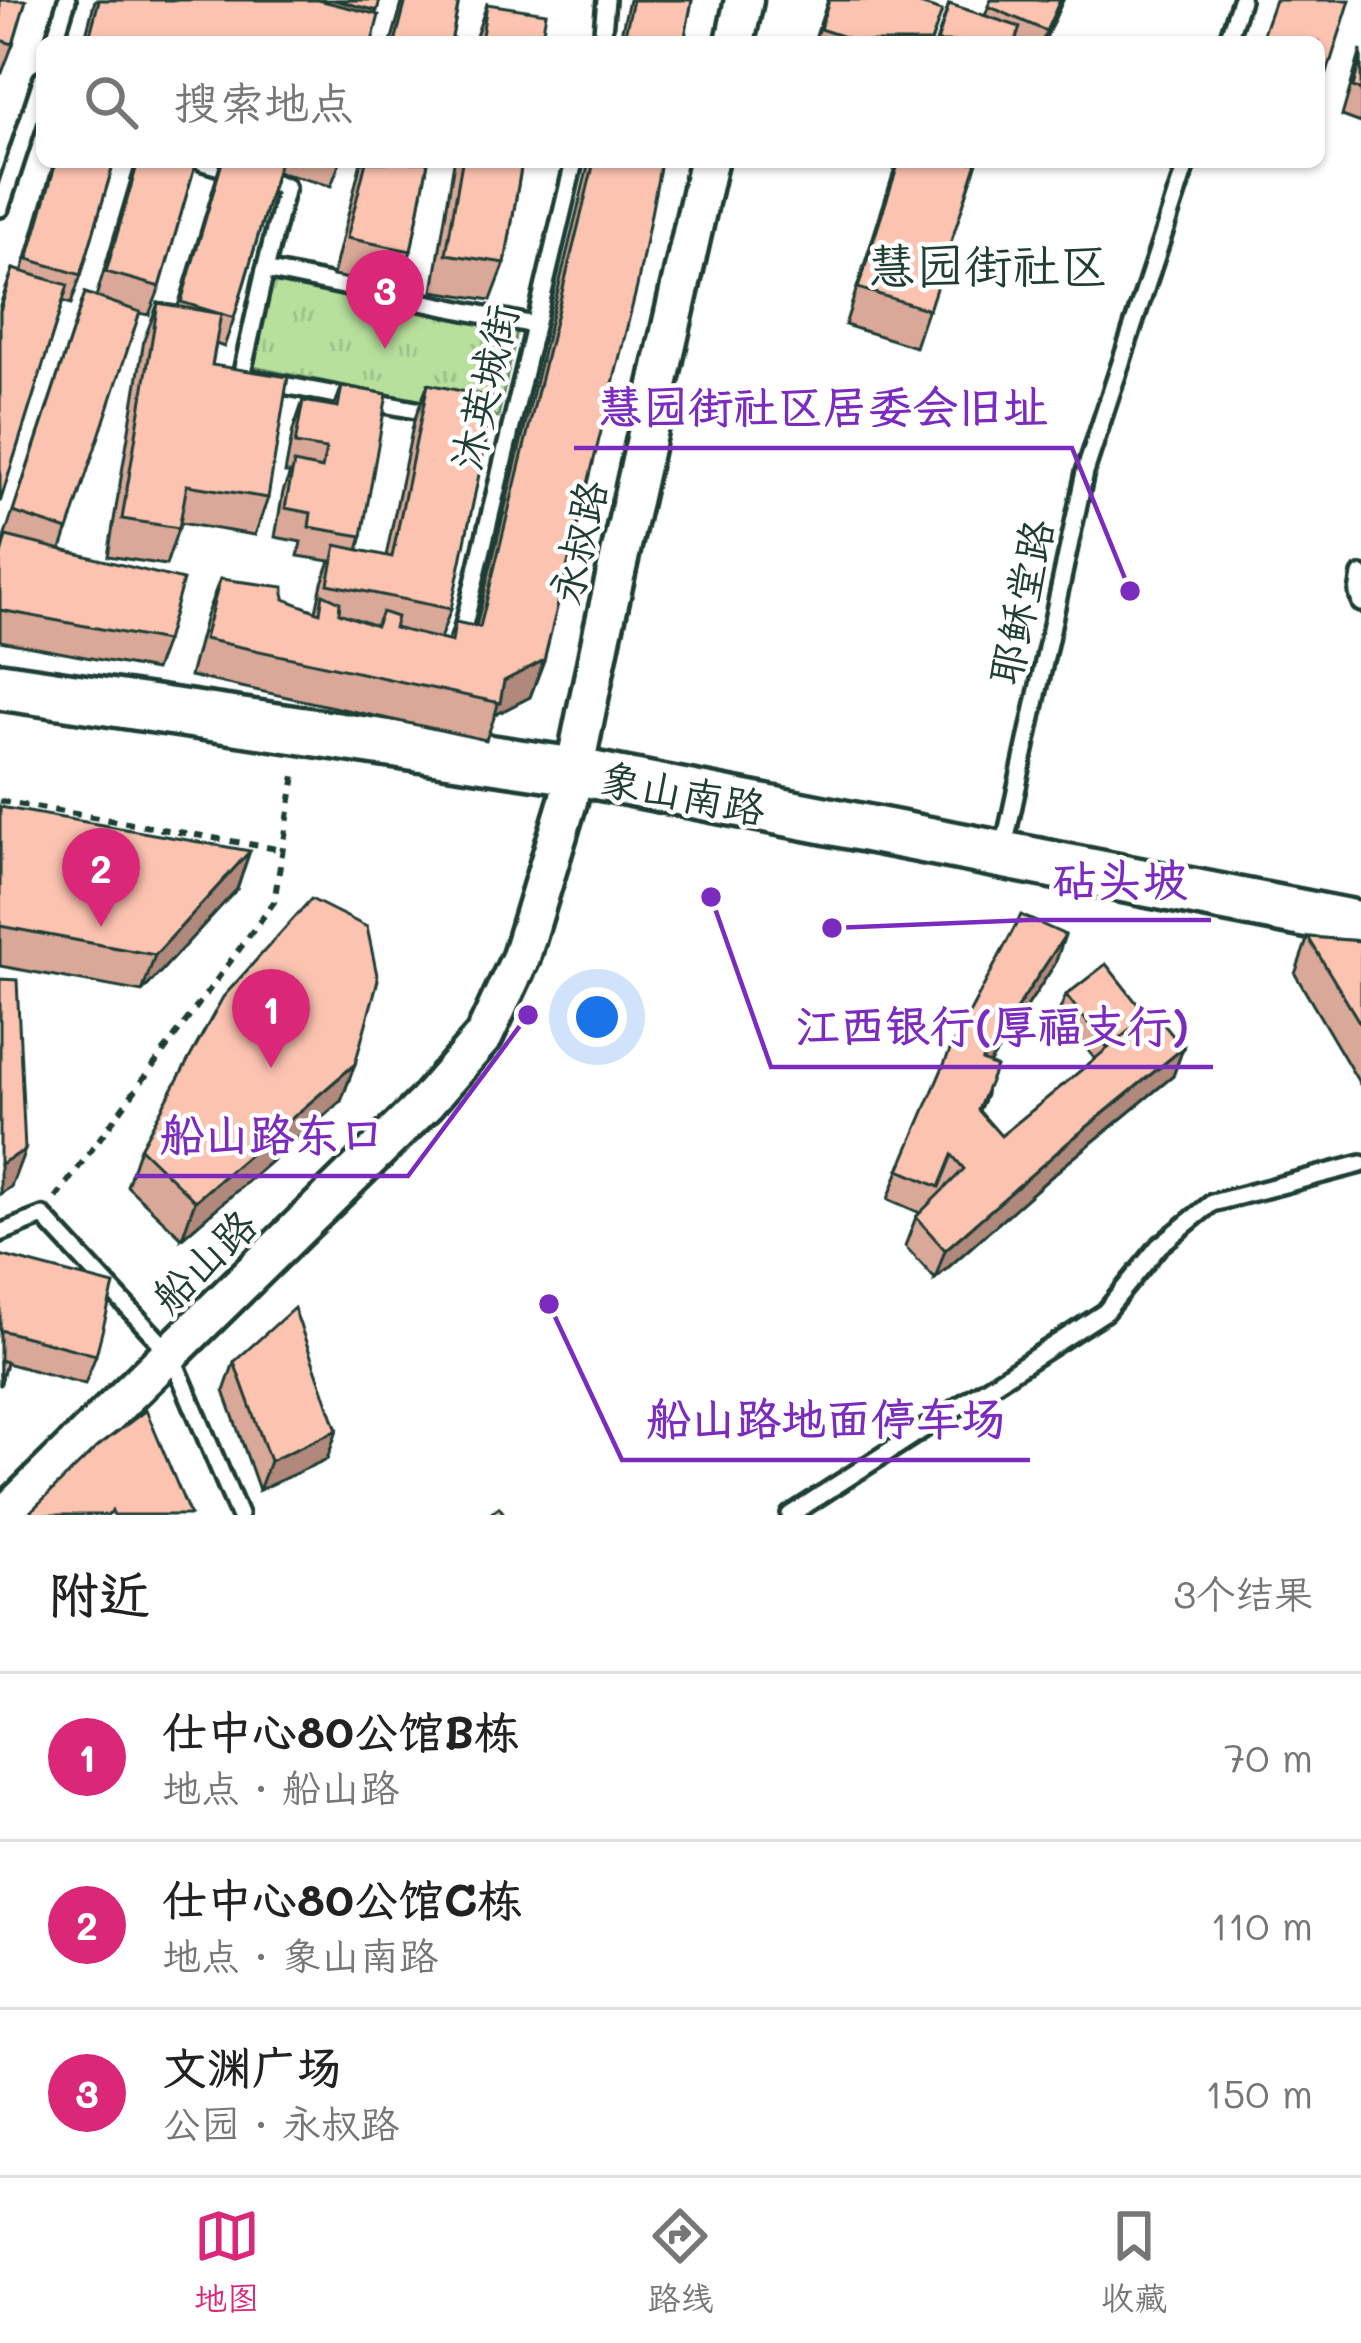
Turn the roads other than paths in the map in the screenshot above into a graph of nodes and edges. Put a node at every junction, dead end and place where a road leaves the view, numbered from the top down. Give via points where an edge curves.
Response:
1 (68, 0) edge
2 (606, 0) edge
3 (744, 0) edge
4 (1241, 0) edge
5 (56, 36) edge
6 (603, 36) edge
7 (736, 36) edge
8 (1229, 36) edge
9 (36, 115) edge
10 (223, 168) edge
11 (573, 168) edge
12 (707, 168) edge
13 (1185, 168) edge
14 (0, 208) edge
15 (266, 270) junction
16 (535, 325) junction
17 (443, 415) edge
18 (488, 424) edge
19 (511, 428) junction
20 (1361, 575) edge
21 (1361, 603) edge
22 (463, 629) edge
23 (0, 686) edge
24 (0, 713) edge
25 (570, 786) junction
26 (1002, 855) junction
27 (1361, 925) edge
28 (1361, 951) edge
29 (1361, 1164) edge
30 (0, 1233) edge
31 (171, 1354) junction
32 (5, 1515) edge
33 (239, 1515) edge
34 (790, 1515) edge

1 - 5 lane
2 - 6 lane
3 - 7 street
4 - 8 lane
9 - 14 lane
10 - 15 lane via 286,187
11 - 16 lane, 沐英城街
12 - 25 street, 永叔路
13 - 26 lane, 耶稣堂路 via 1085,472
15 - 16 lane
15 - 17 lane via 241,377
16 - 19 lane, 沐英城街
18 - 19 lane
19 - 22 lane, 沐英城街
20 - 21 lane
23 - 25 main road, 象山南路
24 - 25 main road, 象山南路 via 297,759
25 - 26 main road, 象山南路
25 - 28 main road, 象山南路
25 - 31 street, 船山路 via 520,957 484,1036
26 - 27 main road, 象山南路
29 - 34 lane via 1212,1203 1159,1246 1106,1312
30 - 31 lane via 43,1216
31 - 32 street, 船山路
31 - 33 lane

